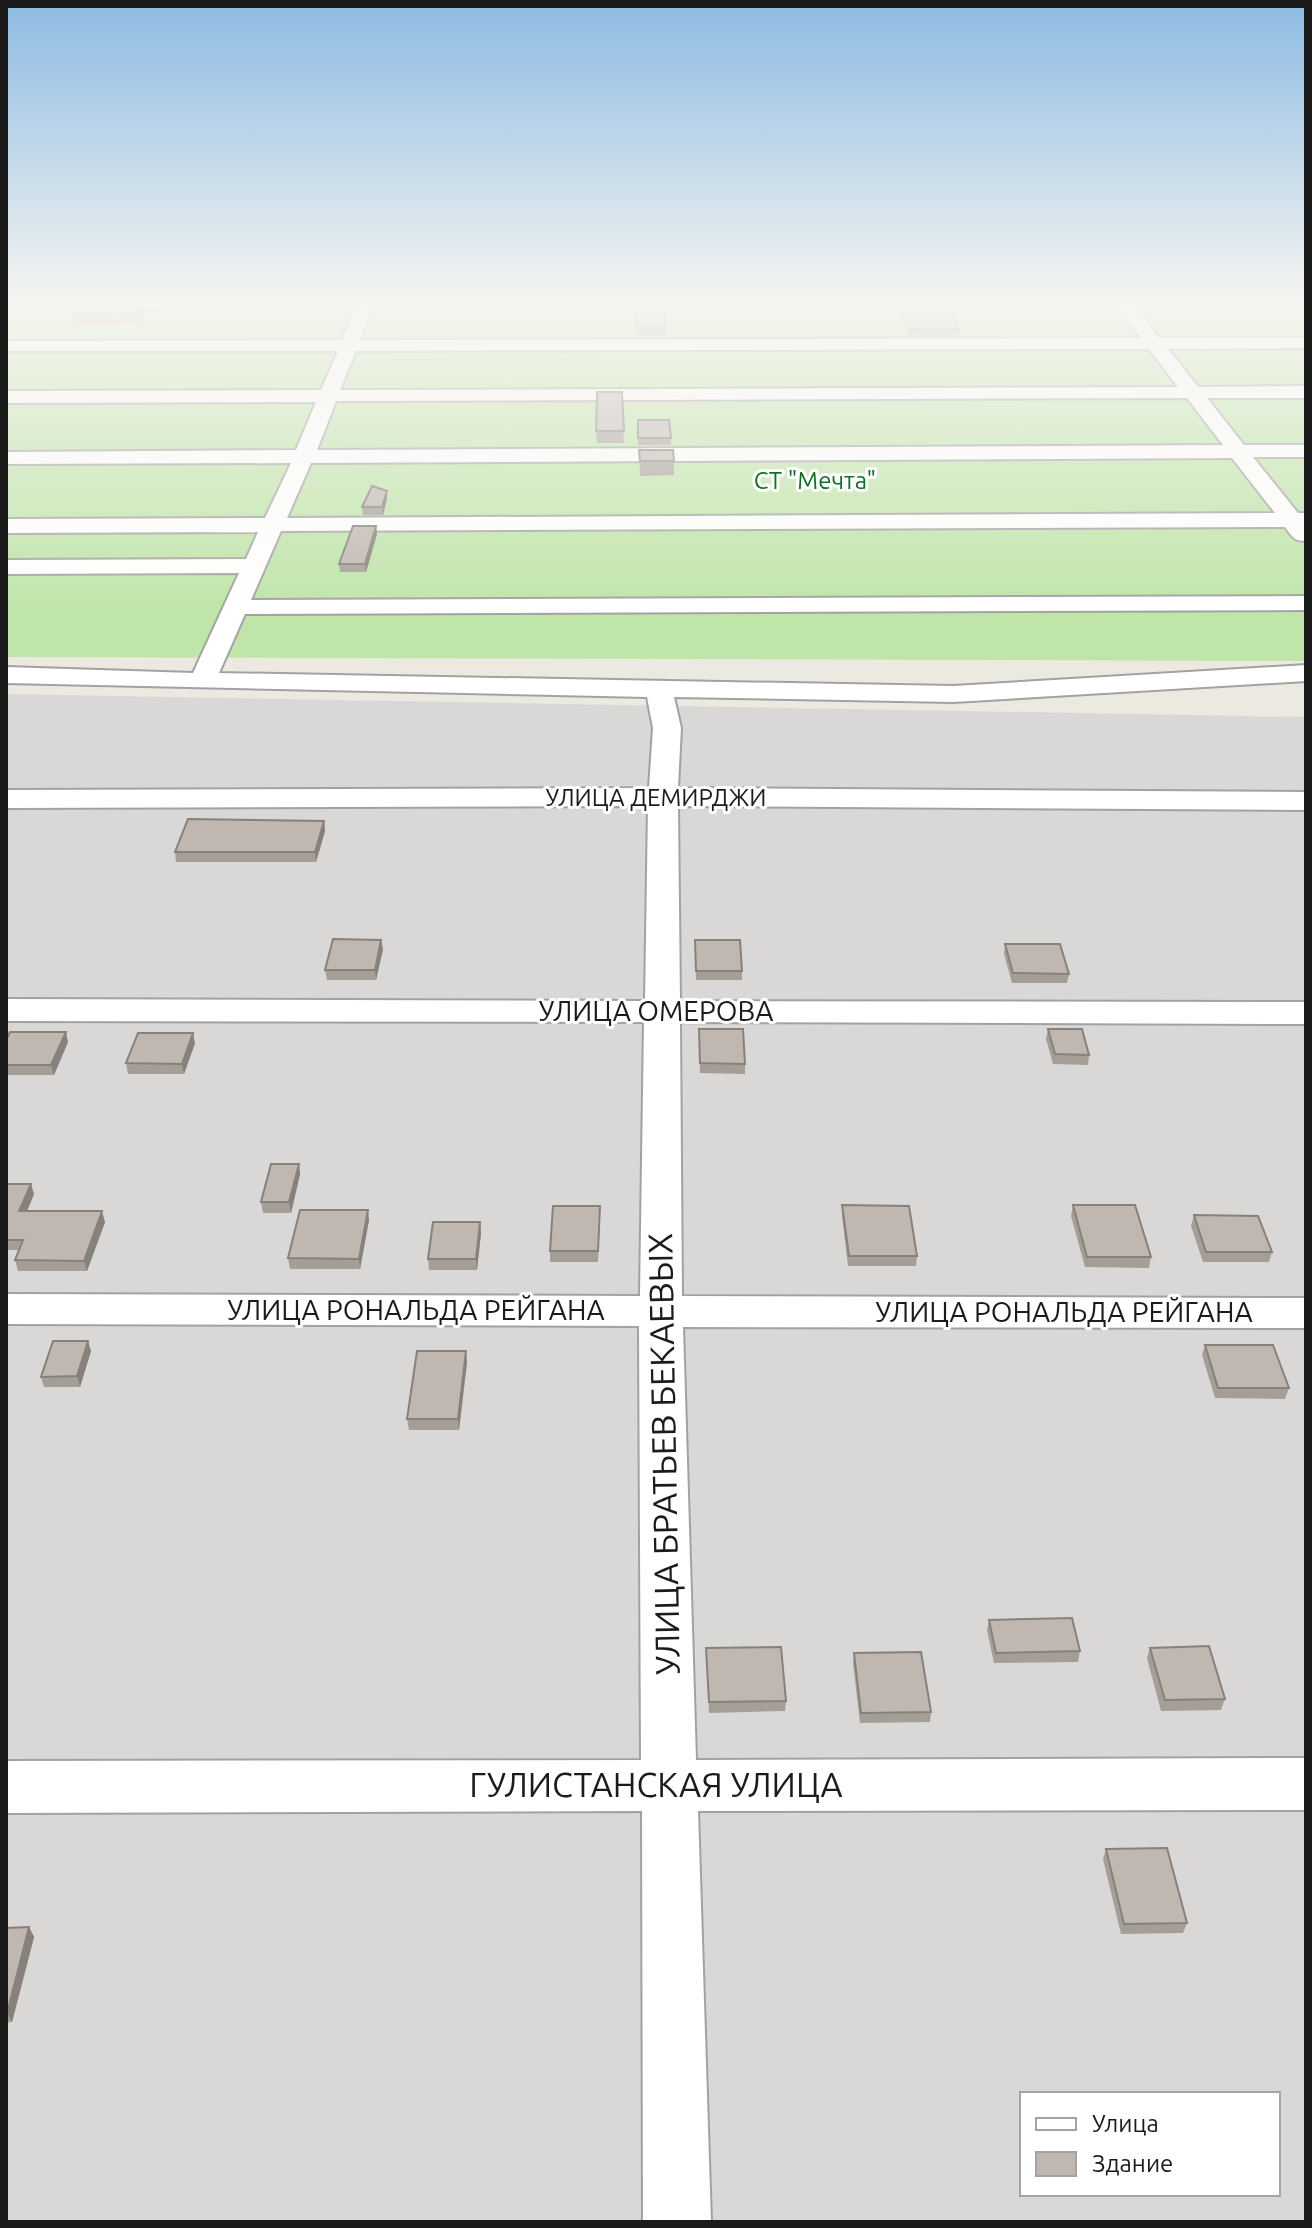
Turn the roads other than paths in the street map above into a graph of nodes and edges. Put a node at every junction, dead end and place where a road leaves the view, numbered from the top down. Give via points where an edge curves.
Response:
1 (324, 407) edge
2 (1202, 407) edge
3 (1306, 451) edge
4 (1238, 452) junction
5 (304, 456) junction
6 (6, 458) edge
7 (1298, 520) edge
8 (273, 525) junction
9 (6, 526) edge
10 (1306, 539) edge
11 (255, 566) junction
12 (6, 567) edge
13 (1306, 603) edge
14 (236, 607) junction
15 (1306, 673) edge
16 (6, 675) edge
17 (202, 681) junction
18 (657, 689) junction
19 (663, 797) junction
20 (6, 799) edge
21 (1306, 801) edge
22 (6, 1010) edge
23 (663, 1010) junction
24 (1306, 1013) edge
25 (6, 1309) edge
26 (661, 1311) junction
27 (1306, 1313) edge
28 (1306, 1784) edge
29 (669, 1785) junction
30 (6, 1787) edge
31 (677, 2222) edge

1 - 5 street
2 - 4 street
3 - 4 street
4 - 5 street
4 - 7 street
5 - 6 street
5 - 8 street
7 - 8 street
7 - 10 street
8 - 9 street
8 - 11 street
11 - 12 street
11 - 14 street
13 - 14 street
14 - 17 street
15 - 18 street via 953,694
16 - 17 street
17 - 18 street
18 - 19 street, УЛИЦА БРАТЬЕВ БЕКАЕВЫХ via 667,721
19 - 20 street, УЛИЦА ДЕМИРДЖИ
19 - 21 street, УЛИЦА ДЕМИРДЖИ
19 - 23 street, УЛИЦА БРАТЬЕВ БЕКАЕВЫХ
22 - 23 street, УЛИЦА ОМЕРОВА
23 - 24 street, УЛИЦА ОМЕРОВА
23 - 26 street, УЛИЦА БРАТЬЕВ БЕКАЕВЫХ
25 - 26 street, УЛИЦА РОНАЛЬДА РЕЙГАНА
26 - 27 street, УЛИЦА РОНАЛЬДА РЕЙГАНА
26 - 29 street, УЛИЦА БРАТЬЕВ БЕКАЕВЫХ
28 - 29 street, ГУЛИСТАНСКАЯ УЛИЦА
29 - 30 street, ГУЛИСТАНСКАЯ УЛИЦА
29 - 31 street, УЛИЦА БРАТЬЕВ БЕКАЕВЫХ

